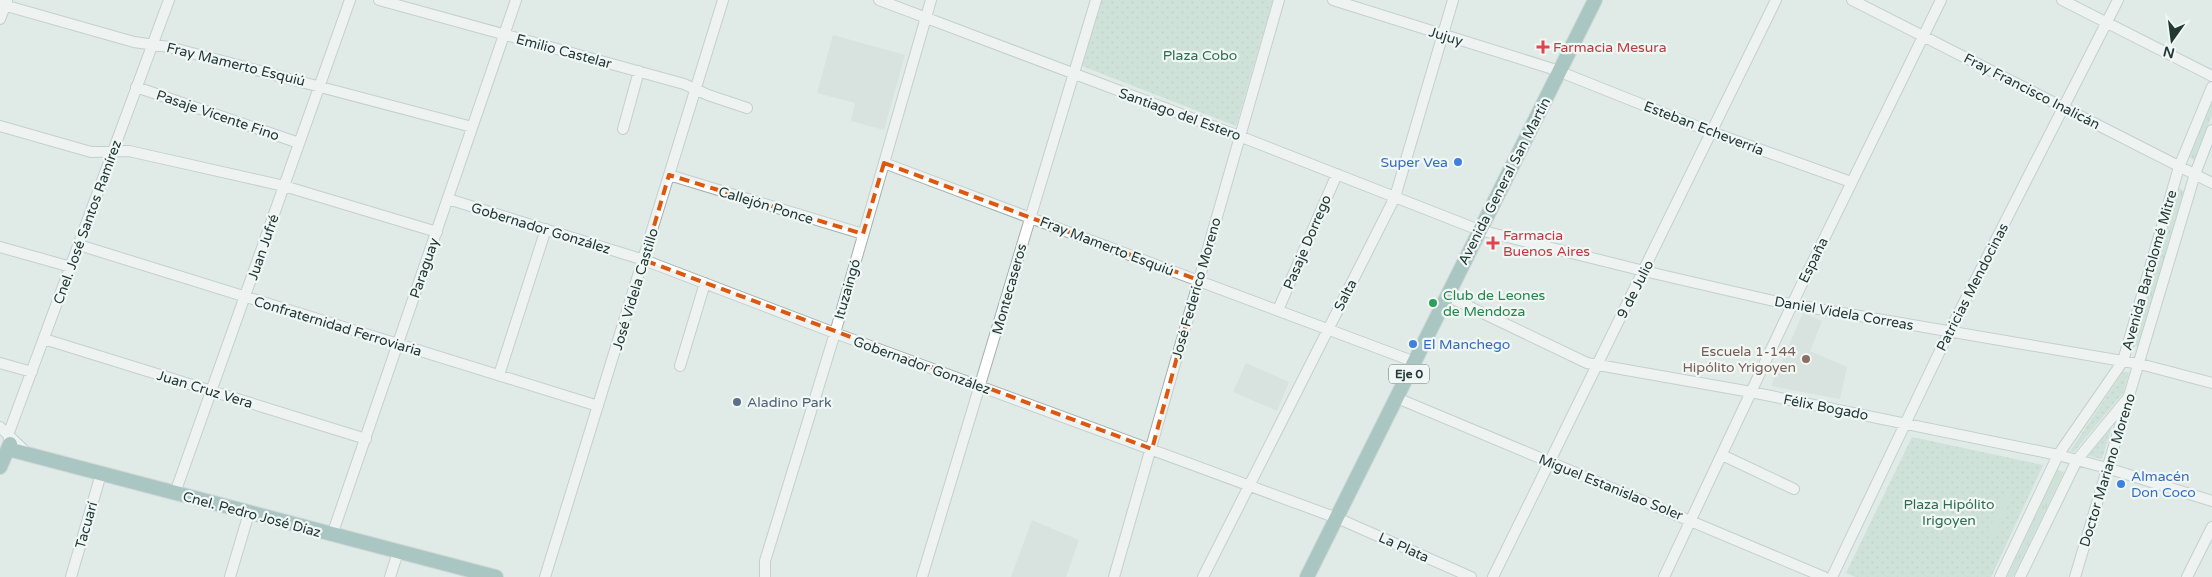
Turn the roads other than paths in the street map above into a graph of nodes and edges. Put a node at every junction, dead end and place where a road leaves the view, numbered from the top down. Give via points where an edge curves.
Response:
1 (169, 0) edge
2 (350, 0) edge
3 (379, 0) edge
4 (516, 0) edge
5 (723, 0) edge
6 (879, 0) edge
7 (931, 0) edge
8 (1096, 0) edge
9 (1279, 0) edge
10 (1333, 0) edge
11 (1453, 0) edge
12 (1595, 0) edge
13 (1776, 0) edge
14 (1941, 0) edge
15 (2062, 0) edge
16 (2118, 0) edge
17 (1855, 1) edge
18 (4, 3) edge
19 (926, 18) junction
20 (0, 19) edge
21 (2107, 22) junction
22 (504, 34) junction
23 (1442, 35) junction
24 (1922, 35) junction
25 (152, 44) junction
26 (639, 71) junction
27 (1559, 72) junction
28 (1074, 75) junction
29 (2212, 76) edge
30 (320, 85) junction
31 (136, 87) junction
32 (2212, 87) edge
33 (695, 89) junction
34 (2063, 106) junction
35 (747, 108) dead end
36 (0, 126) edge
37 (472, 127) junction
38 (623, 129) dead end
39 (2212, 130) edge
40 (1712, 132) junction
41 (1238, 136) junction
42 (299, 143) junction
43 (113, 151) junction
44 (884, 163) junction
45 (2179, 167) junction
46 (1336, 174) junction
47 (2195, 174) junction
48 (669, 175) junction
49 (1851, 182) junction
50 (2212, 182) edge
51 (284, 186) junction
52 (1395, 197) junction
53 (448, 199) junction
54 (1030, 217) junction
55 (546, 229) junction
56 (1479, 230) junction
57 (437, 232) junction
58 (863, 234) junction
59 (79, 245) junction
60 (0, 247) edge
61 (644, 260) junction
62 (71, 267) junction
63 (1644, 271) junction
64 (1198, 280) junction
65 (705, 284) junction
66 (245, 296) junction
67 (1447, 296) junction
68 (1792, 305) junction
69 (1278, 310) junction
70 (1328, 329) junction
71 (1949, 332) junction
72 (835, 333) junction
73 (44, 339) junction
74 (398, 344) junction
75 (2123, 361) junction
76 (1415, 362) junction
77 (0, 363) edge
78 (2140, 364) junction
79 (1596, 365) junction
80 (680, 366) dead end
81 (32, 372) junction
82 (499, 375) junction
83 (2212, 383) edge
84 (981, 386) junction
85 (212, 391) junction
86 (1751, 392) junction
87 (2130, 395) junction
88 (1396, 398) junction
89 (598, 406) junction
90 (1904, 422) junction
91 (0, 427) edge
92 (366, 438) junction
93 (7, 442) edge
94 (1152, 449) junction
95 (1722, 455) junction
96 (2058, 455) junction
97 (2077, 460) junction
98 (1550, 462) junction
99 (0, 467) edge
100 (2107, 468) junction
101 (101, 474) junction
102 (1249, 485) junction
103 (1794, 489) dead end
104 (175, 493) junction
105 (2212, 501) edge
106 (249, 513) junction
107 (1337, 518) junction
108 (1691, 520) junction
109 (2212, 527) edge
110 (332, 535) junction
111 (398, 552) junction
112 (72, 577) edge
113 (230, 577) edge
114 (390, 577) edge
115 (496, 577) edge
116 (545, 577) edge
117 (765, 577) edge
118 (922, 577) edge
119 (1114, 577) edge
120 (1203, 577) edge
121 (1308, 577) edge
122 (1471, 577) edge
123 (1493, 577) edge
124 (1664, 577) edge
125 (1824, 577) edge
126 (1832, 577) edge
127 (2000, 577) edge
128 (2020, 577) edge
129 (2075, 577) edge
130 (2187, 577) edge

1 - 25 street, Cnel. José Santos Ramírez
2 - 30 street, Juan Jufré
3 - 22 street, Emilio Castelar
4 - 22 street, Paraguay
5 - 33 street, José Videla Castillo
6 - 19 street, Santiago del Estero
7 - 19 street, Ituzaingó
8 - 28 street, Montecaseros
9 - 41 street, José Federico Moreno
10 - 23 street, Jujuy
11 - 23 street, Salta
12 - 27 main road, Avenida General San Martín / Eje 0
13 - 40 street, 9 de Julio
14 - 24 street, España
15 - 21 street
16 - 21 street, Patricias Mendocinas
17 - 24 street, Fray Francisco Inalicán
18 - 20 street
18 - 25 street, Fray Mamerto Esquiú via 134,42
19 - 28 street, Santiago del Estero
19 - 44 street, Ituzaingó
21 - 29 street
21 - 34 street, Patricias Mendocinas
22 - 26 street, Emilio Castelar
22 - 37 street, Paraguay
23 - 27 street, Jujuy
23 - 52 street, Salta
24 - 34 street, Fray Francisco Inalicán
24 - 49 street, España
25 - 30 street, Fray Mamerto Esquiú
25 - 31 street, Cnel. José Santos Ramírez
26 - 33 street, Emilio Castelar
26 - 38 street
27 - 40 street, Esteban Echeverría
27 - 56 main road, Avenida General San Martín / Eje 0
28 - 41 street, Santiago del Estero
28 - 54 street, Montecaseros
30 - 37 street, Fray Mamerto Esquiú
30 - 42 street, Juan Jufré
31 - 42 street, Pasaje Vicente Fino
31 - 43 street, Cnel. José Santos Ramírez
32 - 45 street, Avenida Bartolomé Mitre
33 - 35 street, Emilio Castelar
33 - 48 street, José Videla Castillo
34 - 45 street, Fray Francisco Inalicán
34 - 71 street, Patricias Mendocinas
36 - 43 street via 91,152
37 - 53 street, Paraguay
39 - 47 street, Avenida Bartolomé Mitre
40 - 49 street, Esteban Echeverría
40 - 63 street, 9 de Julio
41 - 46 street, Santiago del Estero
41 - 64 street, José Federico Moreno
42 - 51 street, Juan Jufré
43 - 51 street via 129,151
43 - 59 street, Cnel. José Santos Ramírez
44 - 54 street, Fray Mamerto Esquiú
44 - 58 street, Ituzaingó
45 - 47 street, Fray Francisco Inalicán
45 - 75 street, Avenida Bartolomé Mitre
46 - 52 street, Santiago del Estero
46 - 69 street, Pasaje Dorrego
47 - 50 street, Fray Francisco Inalicán
47 - 78 street, Avenida Bartolomé Mitre
48 - 58 street, Callejón Ponce
48 - 61 street, José Videla Castillo
49 - 68 street, España
51 - 57 street
51 - 66 street, Juan Jufré
52 - 56 street, Santiago del Estero
52 - 70 street, Salta
53 - 55 street, Gobernador González
53 - 57 street, Paraguay
54 - 64 street, Fray Mamerto Esquiú
54 - 84 street, Montecaseros
55 - 61 street, Gobernador González
55 - 82 street
56 - 63 street, Daniel Videla Correas
56 - 67 main road, Avenida General San Martín / Eje 0
57 - 74 street, Paraguay
58 - 72 street, Ituzaingó
59 - 62 street, Cnel. José Santos Ramírez
59 - 66 street, Confraternidad Ferroviaria
60 - 62 street
61 - 65 street, Gobernador González
61 - 89 street, José Videla Castillo
62 - 73 street, Cnel. José Santos Ramírez
63 - 68 street, Daniel Videla Correas
63 - 79 street, 9 de Julio
64 - 69 street, Fray Mamerto Esquiú
64 - 94 street, José Federico Moreno
65 - 72 street, Gobernador González
65 - 80 street
66 - 74 street, Confraternidad Ferroviaria
66 - 85 street, Juan Jufré
67 - 76 main road, Avenida General San Martín / Eje 0
67 - 79 street, Félix Bogado
68 - 71 street, Daniel Videla Correas
68 - 86 street, España
69 - 70 street, Fray Mamerto Esquiú
70 - 76 street, Fray Mamerto Esquiú
70 - 102 street, Salta
71 - 75 street, Daniel Videla Correas
71 - 90 street, Patricias Mendocinas
72 - 84 street, Gobernador González
72 - 117 street, Ituzaingó via 765,561
73 - 81 street, Cnel. José Santos Ramírez
73 - 85 street, Juan Cruz Vera
74 - 82 street, Confraternidad Ferroviaria
74 - 92 street, Paraguay
75 - 78 street, Daniel Videla Correas
75 - 96 street, Avenida Bartolomé Mitre
76 - 88 main road, Avenida General San Martín / Eje 0
77 - 81 street
78 - 83 street, Daniel Videla Correas
78 - 87 street, Doctor Mariano Moreno
79 - 86 street, Félix Bogado
79 - 98 street, 9 de Julio
81 - 93 street, Cnel. José Santos Ramírez
82 - 89 street, Confraternidad Ferroviaria
84 - 94 street, Gobernador González
84 - 118 street, Montecaseros
85 - 92 street, Juan Cruz Vera
85 - 104 street, Juan Jufré
86 - 90 street, Félix Bogado
86 - 95 street, España
87 - 97 street
87 - 100 street, Doctor Mariano Moreno
88 - 98 street, Miguel Estanislao Soler
88 - 107 main road, Avenida General San Martín / Eje 0
89 - 116 street, José Videla Castillo
90 - 96 street, Félix Bogado
90 - 126 street, Patricias Mendocinas
91 - 93 street
92 - 110 street, Paraguay
93 - 99 main road
93 - 101 main road, Cnel. Pedro José Díaz via 29,455
94 - 102 street, Gobernador González
94 - 119 street, José Federico Moreno
95 - 103 street
95 - 108 street, España
96 - 97 street, Félix Bogado
96 - 127 street, Avenida Bartolomé Mitre
97 - 100 street, Félix Bogado
97 - 128 street
98 - 108 street, Miguel Estanislao Soler
98 - 123 street, 9 de Julio
100 - 105 street, Félix Bogado
100 - 129 street, Doctor Mariano Moreno
101 - 104 main road, Cnel. Pedro José Díaz
101 - 112 street, Tacuarí
102 - 107 street, Gobernador González
102 - 120 street, Salta
104 - 106 main road, Cnel. Pedro José Díaz
106 - 110 main road, Cnel. Pedro José Díaz
106 - 113 street
107 - 121 main road, Avenida General San Martín / Eje 0
107 - 122 street, La Plata
108 - 124 street, España
108 - 125 street, Miguel Estanislao Soler
109 - 130 street
110 - 111 main road, Cnel. Pedro José Díaz
111 - 114 street
111 - 115 main road, Cnel. Pedro José Díaz

